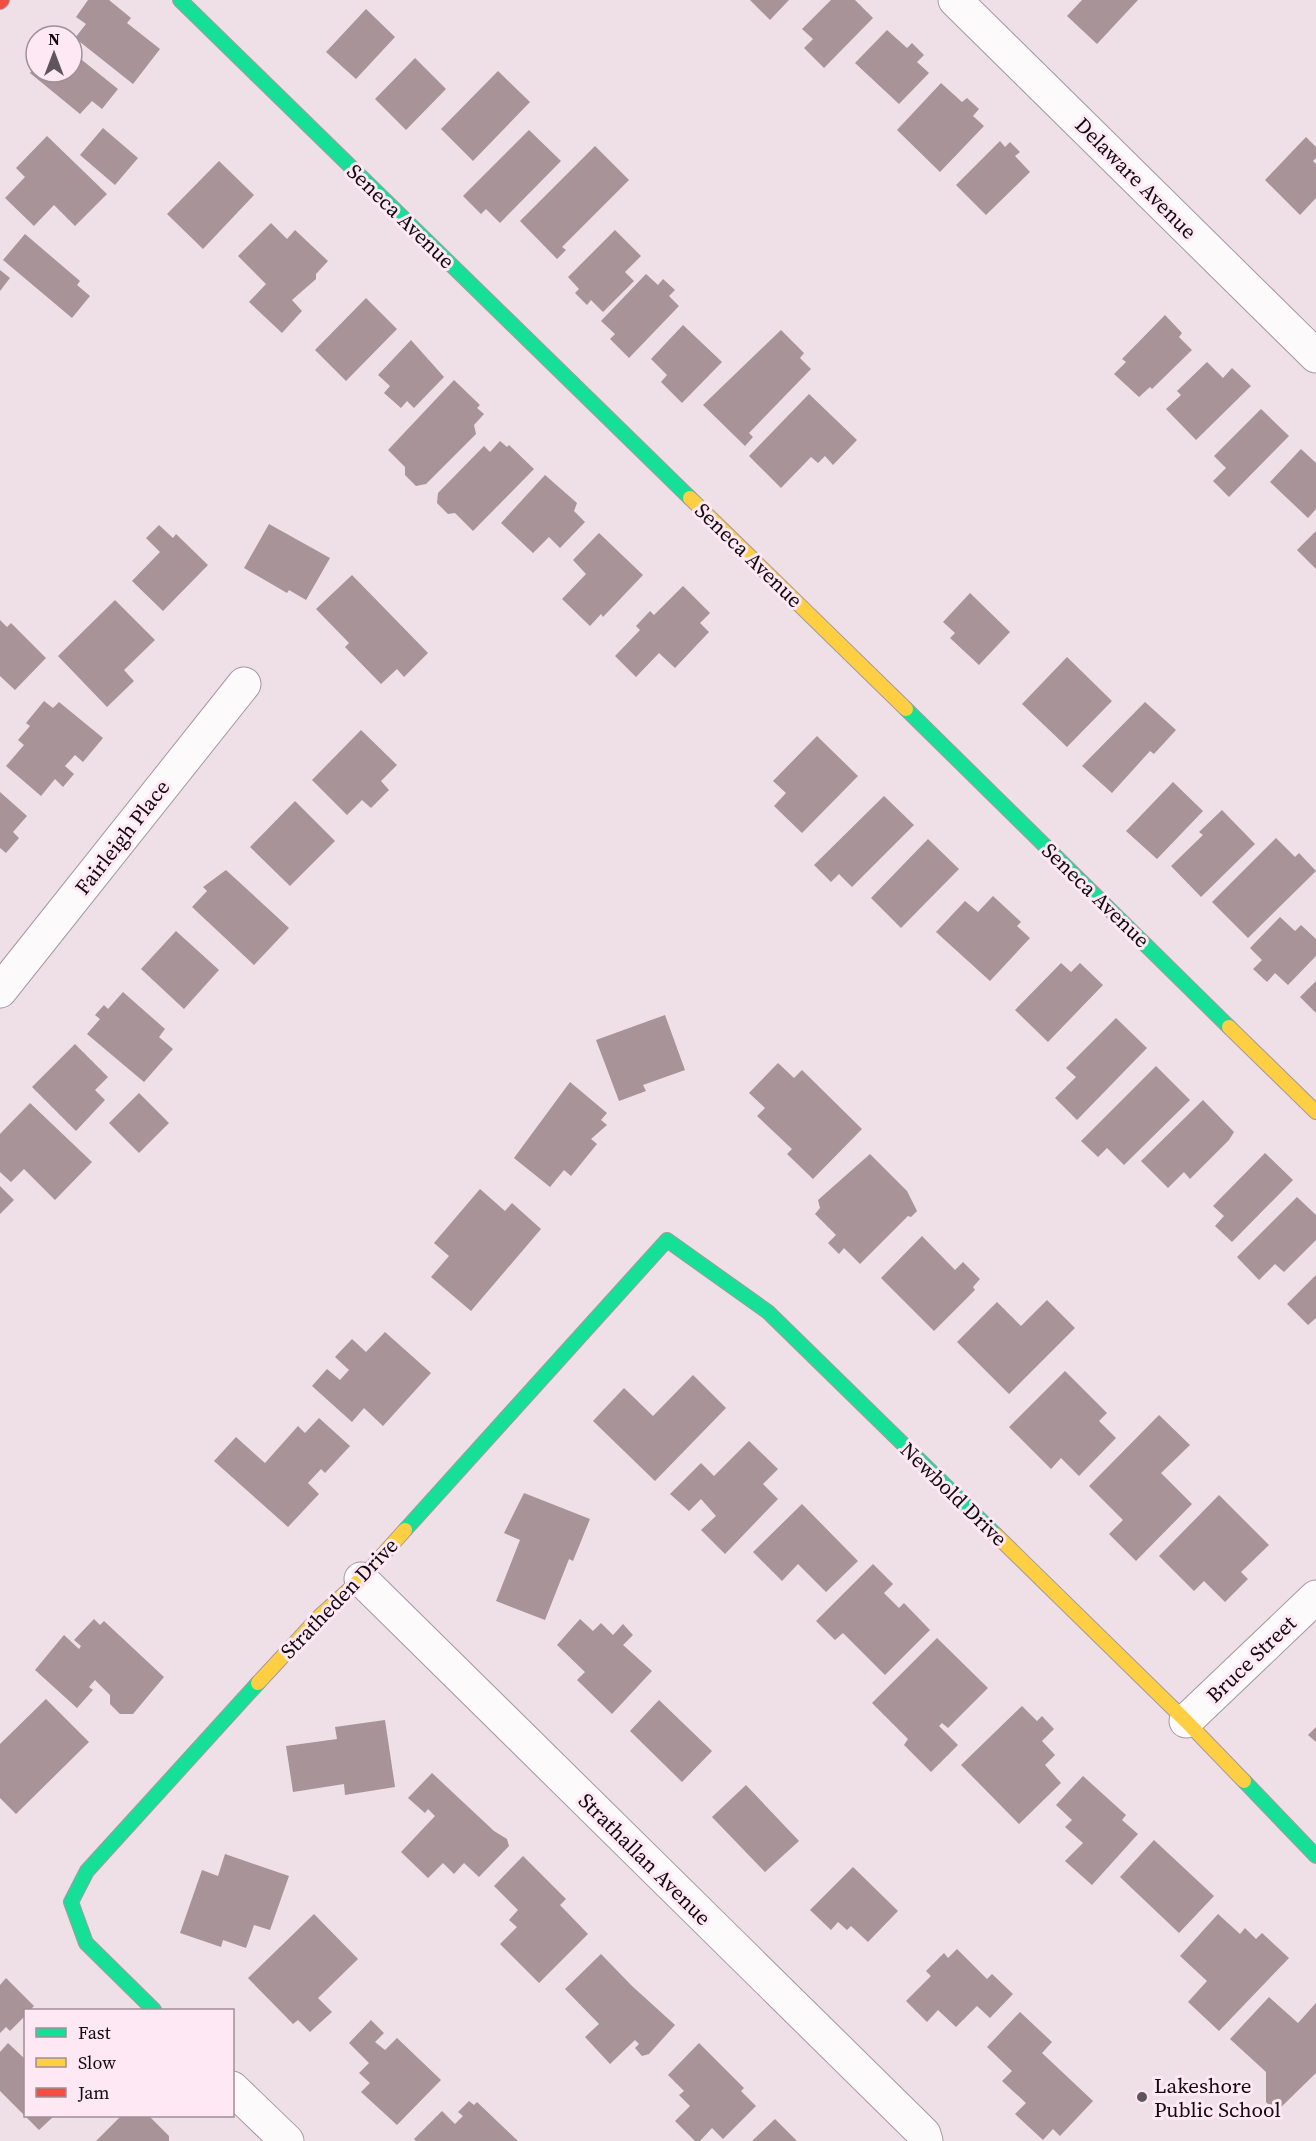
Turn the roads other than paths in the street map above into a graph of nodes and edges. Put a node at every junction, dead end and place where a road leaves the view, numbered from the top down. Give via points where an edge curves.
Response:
1 (180, 0) edge
2 (955, 0) edge
3 (1316, 356) edge
4 (244, 684) dead end
5 (0, 991) edge
6 (1316, 1112) edge
7 (716, 1275) joint
8 (361, 1579) junction
9 (1316, 1597) edge
10 (1186, 1721) junction
11 (1316, 1856) edge
12 (153, 2009) edge
13 (234, 2090) edge
14 (287, 2141) edge
15 (926, 2141) edge

1 - 6 street, Seneca Avenue
2 - 3 street, Delaware Avenue
4 - 5 street, Fairleigh Place
7 - 8 street, Stratheden Drive via 667,1240
7 - 10 street, Newbold Drive via 768,1312
8 - 12 street, Stratheden Drive via 320,1616 87,1871 71,1902 86,1943
8 - 15 street, Strathallan Avenue via 924,2134
9 - 10 street, Bruce Street
10 - 11 street, Newbold Drive
13 - 14 street

